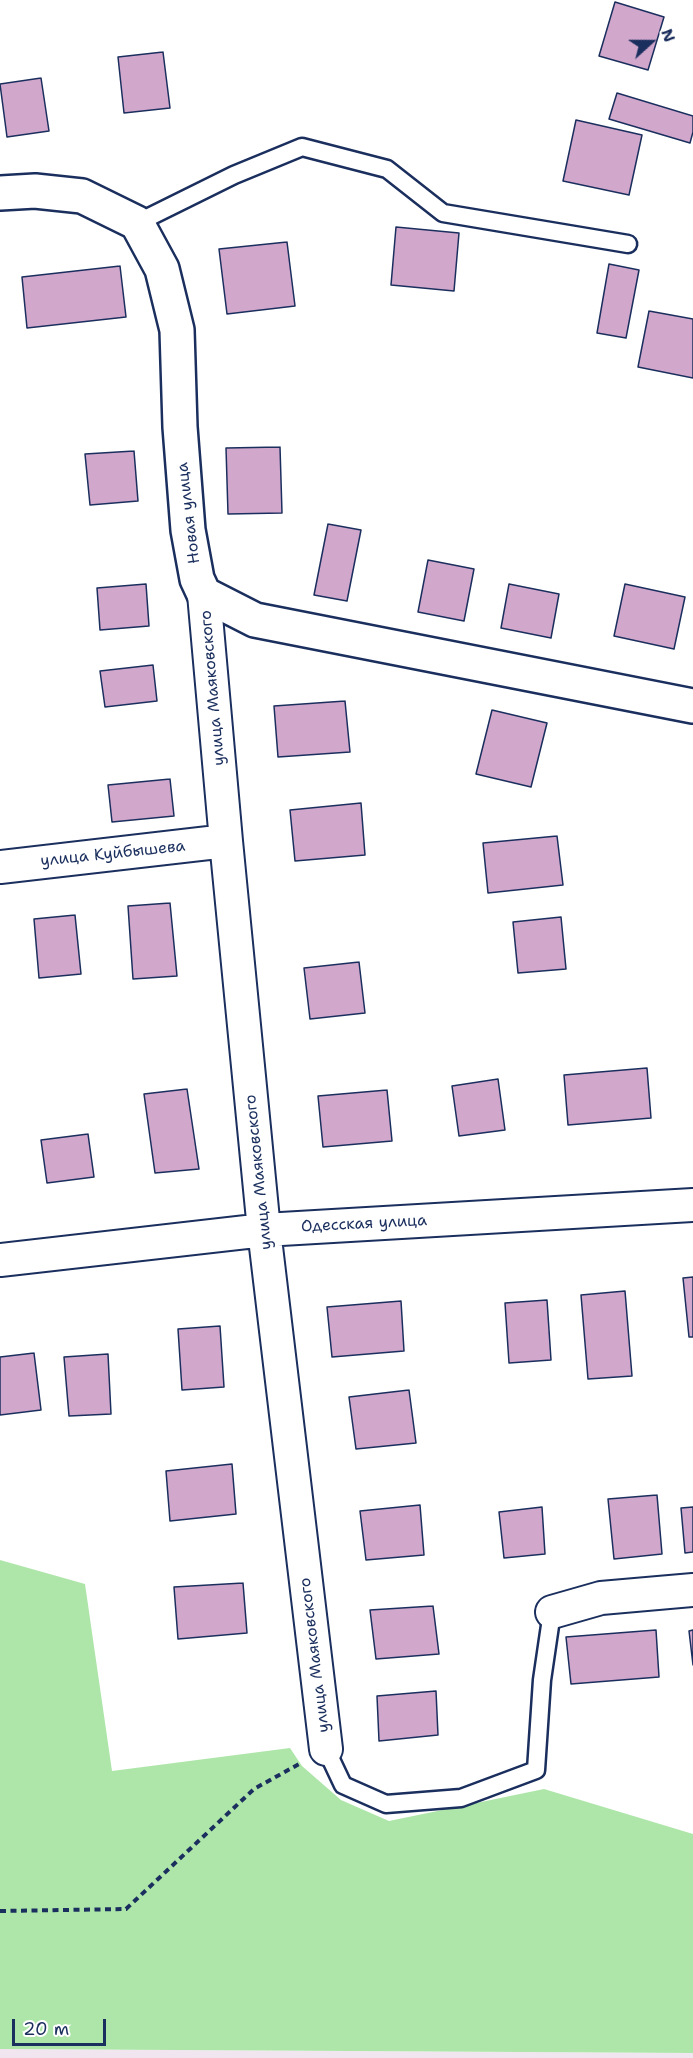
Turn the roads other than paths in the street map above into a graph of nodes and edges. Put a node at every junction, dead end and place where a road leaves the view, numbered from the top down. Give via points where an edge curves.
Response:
1 (0, 193) edge
2 (136, 223) junction
3 (628, 244) dead end
4 (204, 594) junction
5 (693, 705) edge
6 (226, 841) junction
7 (0, 867) edge
8 (693, 1205) edge
9 (264, 1230) junction
10 (0, 1260) edge
11 (693, 1590) edge
12 (552, 1612) joint
13 (326, 1749) joint

1 - 2 main road via 35,191 82,196
2 - 3 lane via 302,147 387,169 443,213
2 - 4 main road, Новая улица via 162,269 177,330 188,530 197,579
4 - 5 main road via 255,620
4 - 6 street, улица Маяковского
6 - 7 street, улица Куйбышева
6 - 9 street, улица Маяковского
8 - 9 street, Одесская улица
9 - 10 street, Одесская улица
9 - 13 street, улица Маяковского
11 - 12 street via 601,1598
12 - 13 lane via 542,1680 536,1770 461,1798 386,1804 343,1785

